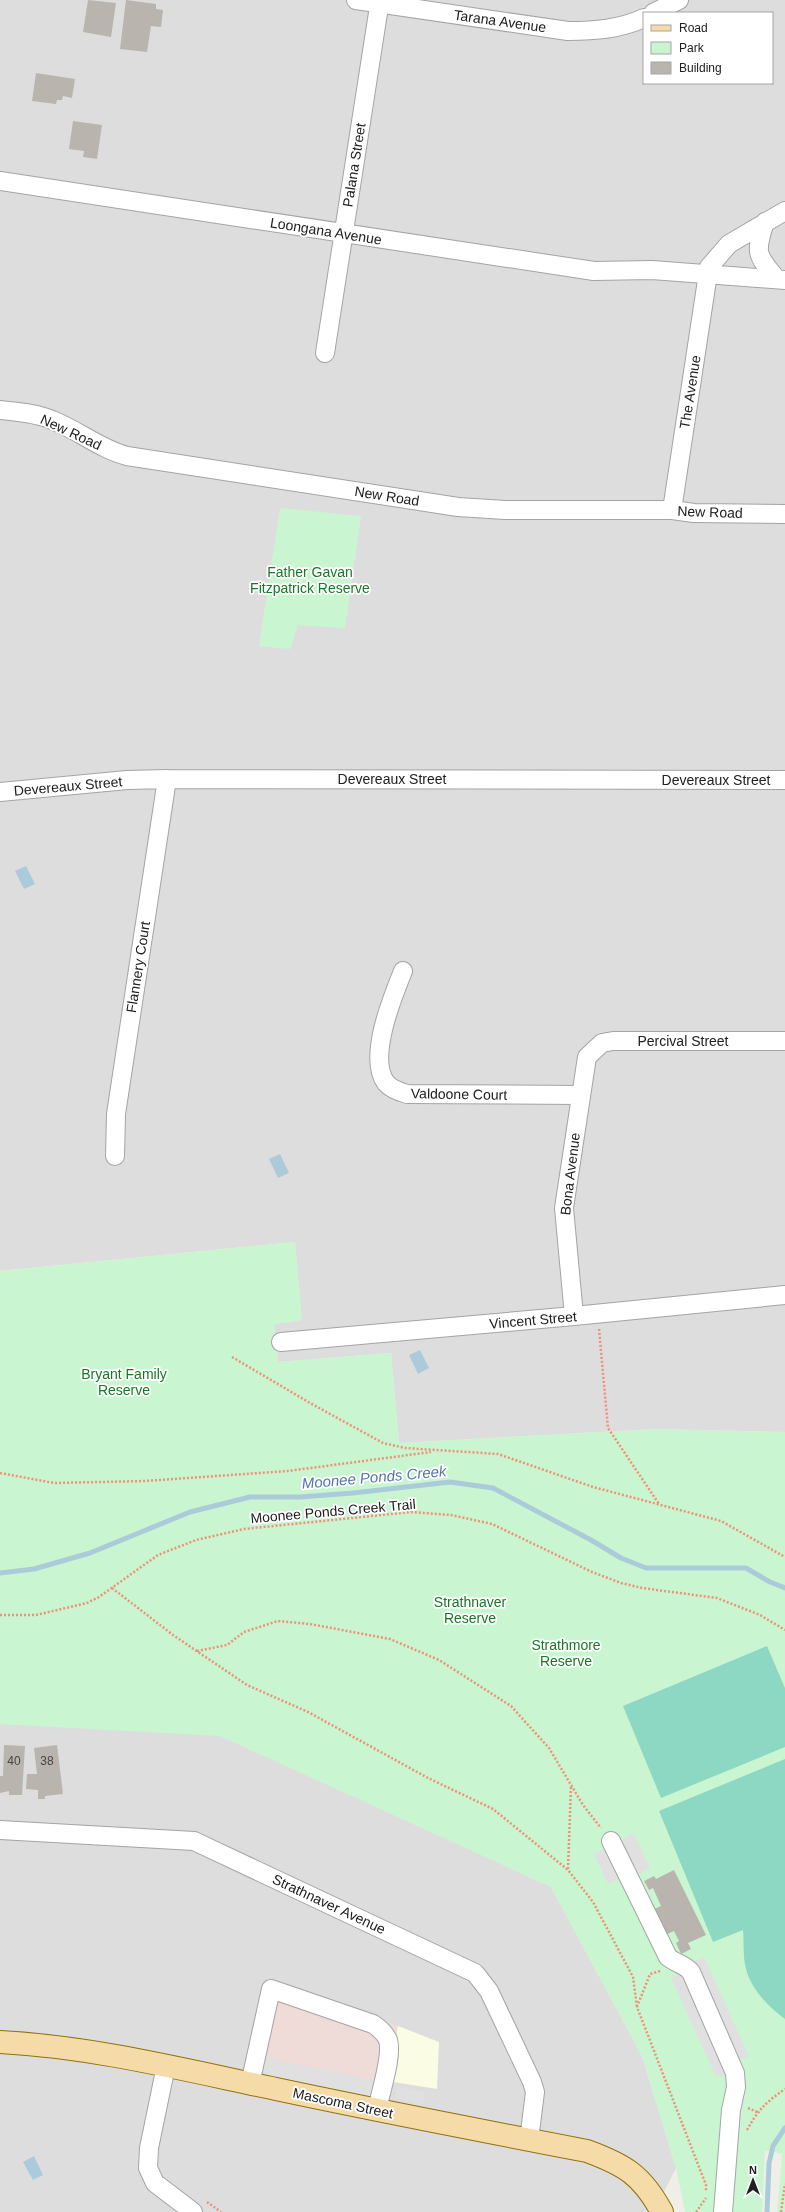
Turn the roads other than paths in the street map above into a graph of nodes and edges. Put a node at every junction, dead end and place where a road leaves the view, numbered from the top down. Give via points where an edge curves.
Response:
1 (356, 0) edge
2 (678, 0) edge
3 (380, 2) edge
4 (655, 12) edge
5 (643, 18) edge
6 (0, 181) edge
7 (785, 211) edge
8 (765, 222) junction
9 (344, 234) junction
10 (710, 267) junction
11 (781, 279) edge
12 (325, 353) dead end
13 (0, 410) edge
14 (672, 510) junction
15 (785, 514) edge
16 (167, 779) junction
17 (785, 780) edge
18 (0, 792) edge
19 (403, 971) dead end
20 (785, 1041) edge
21 (587, 1057) joint
22 (580, 1095) junction
23 (115, 1156) dead end
24 (785, 1295) edge
25 (574, 1316) junction
26 (281, 1342) dead end
27 (0, 1830) edge
28 (610, 1841) road end
29 (0, 2042) edge
30 (166, 2066) junction
31 (250, 2084) junction
32 (376, 2110) junction
33 (529, 2140) junction
34 (198, 2205) edge
35 (662, 2212) edge
36 (723, 2212) edge

1 - 3 street, Tarana Avenue
2 - 4 street
3 - 5 street, Tarana Avenue via 568,31 597,31
3 - 9 street, Palana Street
6 - 9 street, Loongana Avenue
7 - 8 street
8 - 10 street via 728,244
8 - 11 street via 758,250 761,261
9 - 10 street, Loongana Avenue via 594,271 652,270 682,262
9 - 12 street, Palana Street
10 - 11 street, Loongana Avenue via 744,266
10 - 14 street, The Avenue
13 - 14 street, New Road via 51,419 106,448 128,456 458,506 505,510
14 - 15 street, New Road via 694,513
16 - 17 street, Devereaux Street
16 - 18 street, Devereaux Street via 127,780
16 - 23 street, Flannery Court via 116,1114
19 - 22 street, Valdoone Court via 389,1006 382,1037 380,1066 387,1084 407,1094
20 - 21 street, Percival Street via 613,1041 602,1043
21 - 22 street, Bona Avenue
22 - 25 street, Bona Avenue via 564,1208
24 - 25 street, Vincent Street
25 - 26 street, Vincent Street
27 - 33 street, Strathnaver Avenue via 194,1841 470,1970 489,1991 532,2082 535,2098
28 - 36 street via 668,1957 691,1972 736,2073
29 - 30 main road, Mascoma Street via 56,2046
30 - 31 main road, Mascoma Street
30 - 34 street via 149,2148 148,2168 155,2183
31 - 32 main road, Mascoma Street
31 - 32 street via 271,1989 380,2028 388,2039 390,2052
32 - 33 main road, Mascoma Street
33 - 35 main road, Mascoma Street via 587,2151 617,2162 638,2178 653,2195

